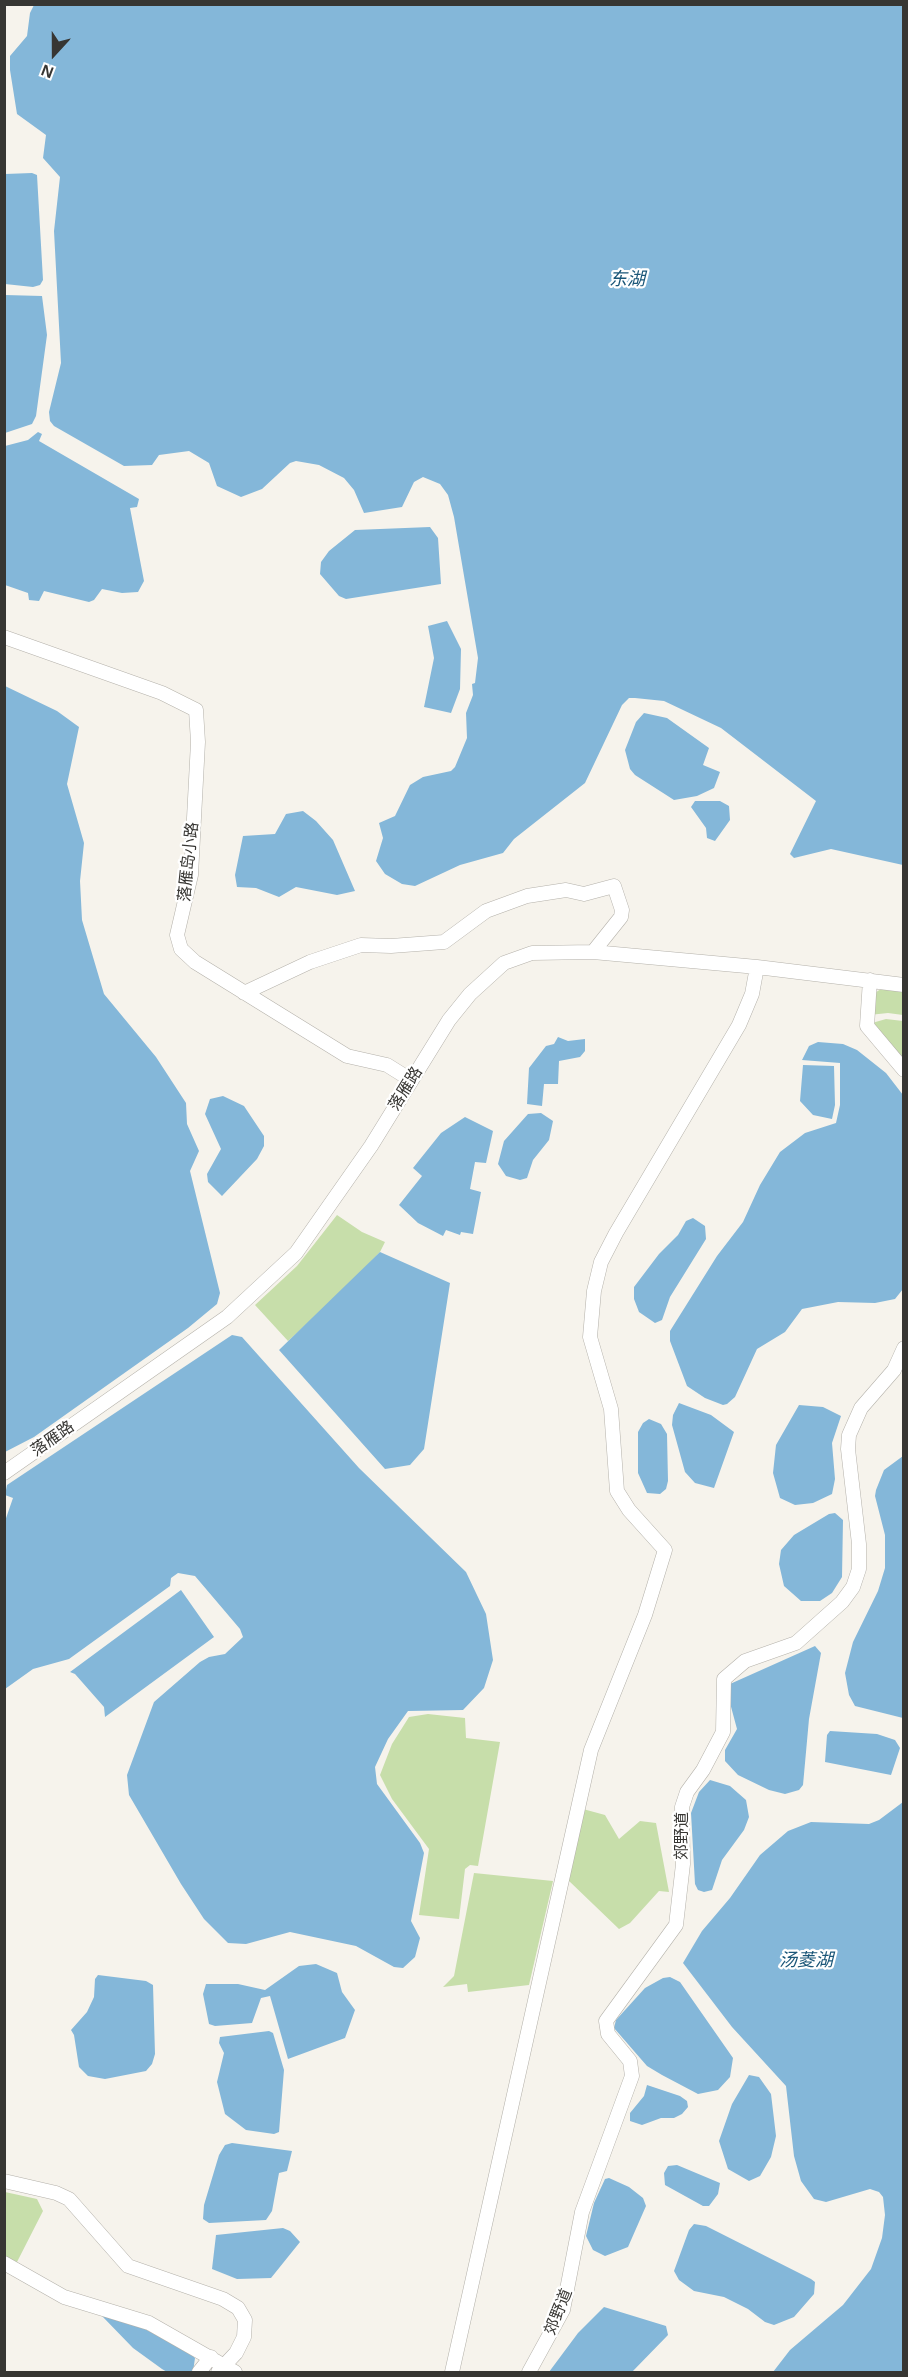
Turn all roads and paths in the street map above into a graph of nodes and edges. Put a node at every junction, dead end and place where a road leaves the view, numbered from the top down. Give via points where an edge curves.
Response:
1 (4, 637) edge
2 (592, 952) junction
3 (757, 967) junction
4 (870, 980) junction
5 (903, 985) edge
6 (244, 993) junction
7 (903, 1070) edge
8 (411, 1080) junction
9 (903, 1348) edge
10 (4, 1473) edge
11 (4, 2181) edge
12 (4, 2264) edge
13 (211, 2357) junction
14 (226, 2370) edge
15 (199, 2373) edge
16 (452, 2373) edge
17 (529, 2373) edge

1 - 6 street, 落雁岛小路 via 162,693 196,710 191,875 177,941 195,962
2 - 3 street, 落雁路
2 - 6 street via 621,917 614,886 584,894 566,890 527,896 486,911 444,942 360,945 290,970
2 - 8 street, 落雁路 via 532,953 504,963 459,1006
3 - 4 street, 落雁路
3 - 16 street via 754,987 739,1025 615,1233 601,1262 594,1291 590,1337 611,1409 616,1491 665,1550 645,1615 591,1750
4 - 5 street, 落雁路
4 - 7 street via 867,1026
6 - 8 street, 落雁岛小路 via 347,1056 387,1065
8 - 10 street, 落雁路 via 365,1155 296,1253 227,1317
9 - 17 street, 郊野道 via 894,1370 861,1408 849,1434 859,1544 859,1569 853,1587 796,1643 745,1661 724,1679 723,1732 682,1807 683,1864 676,1925 606,2020 608,2034 630,2061 632,2076 584,2205 563,2310
11 - 14 street via 69,2199 128,2266 223,2299 238,2308 245,2320 244,2337
12 - 13 street via 64,2297 149,2323
13 - 14 street
13 - 15 street

